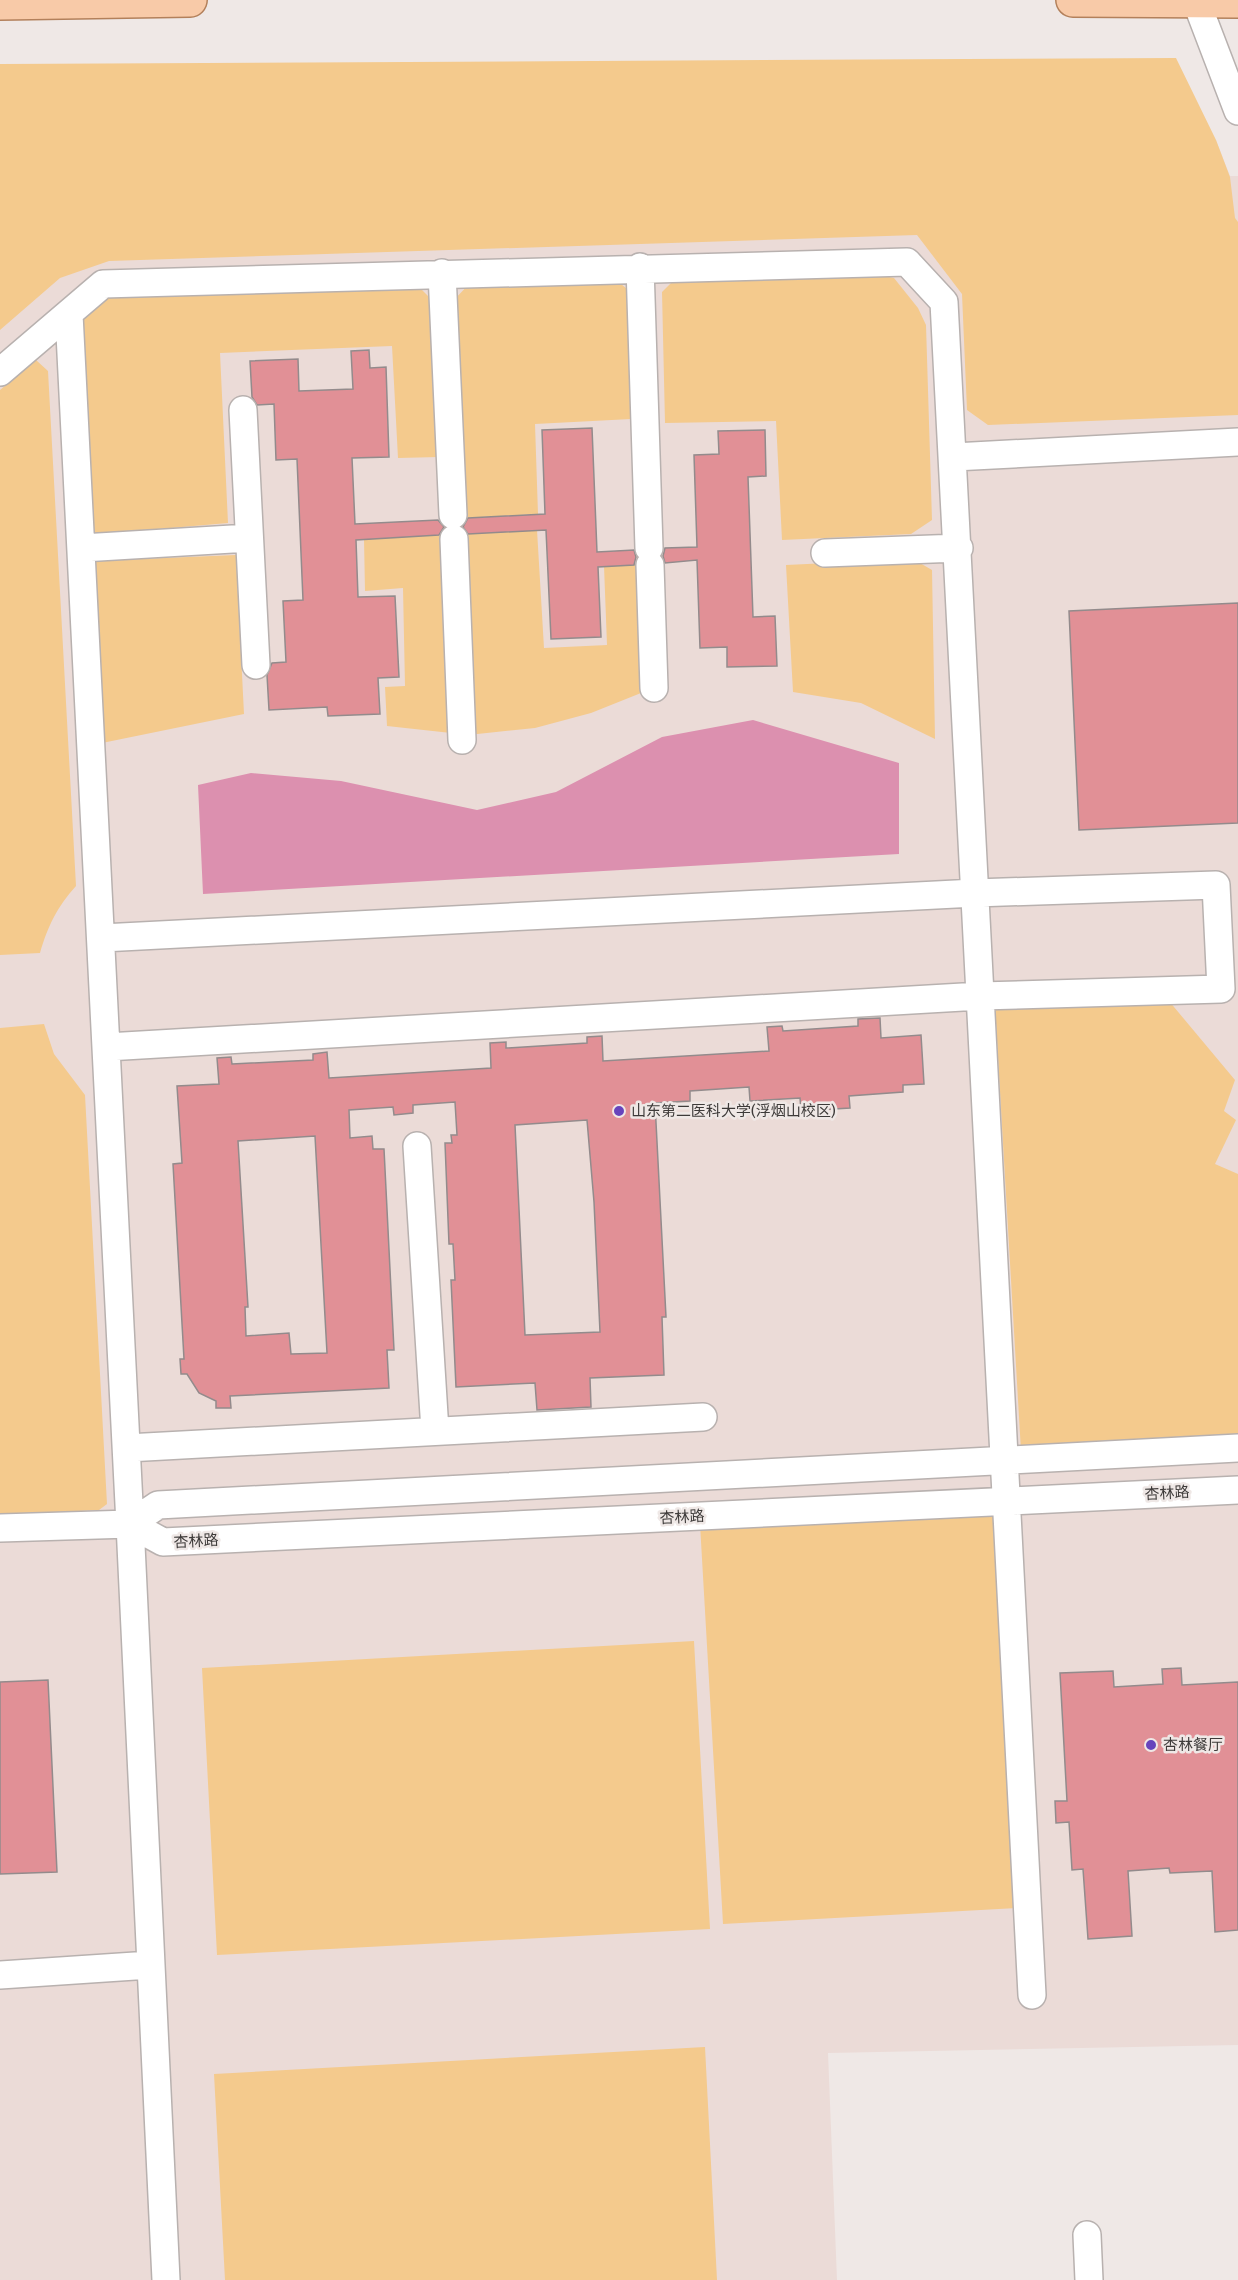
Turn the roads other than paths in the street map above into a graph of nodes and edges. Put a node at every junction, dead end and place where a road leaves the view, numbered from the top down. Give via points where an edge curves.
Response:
1 (190, 0) edge
2 (1073, 0) edge
3 (1196, 1) edge
4 (1238, 1) edge
5 (0, 3) edge
6 (1238, 111) edge
7 (640, 267) junction
8 (442, 273) junction
9 (69, 314) junction
10 (0, 372) edge
11 (243, 410) dead end
12 (1238, 442) edge
13 (954, 457) junction
14 (249, 538) junction
15 (82, 548) junction
16 (959, 548) junction
17 (825, 553) dead end
18 (256, 665) dead end
19 (654, 688) dead end
20 (462, 740) dead end
21 (975, 893) junction
22 (102, 938) junction
23 (980, 996) junction
24 (107, 1047) junction
25 (417, 1146) dead end
26 (703, 1417) dead end
27 (435, 1431) junction
28 (127, 1448) junction
29 (1238, 1448) edge
30 (1004, 1460) junction
31 (1238, 1490) edge
32 (1006, 1501) junction
33 (130, 1524) junction
34 (0, 1528) edge
35 (150, 1965) junction
36 (0, 1975) edge
37 (1032, 1995) dead end
38 (1087, 2235) dead end
39 (166, 2280) edge
40 (1089, 2280) edge

1 - 5 main road
2 - 3 main road
3 - 4 main road
3 - 6 street
7 - 8 street
7 - 13 street via 907,262 944,302
7 - 19 street
8 - 9 street via 103,284
8 - 20 street
9 - 10 street
9 - 15 street
11 - 14 street
12 - 13 street
13 - 16 street
14 - 15 street
14 - 18 street
15 - 22 street
16 - 17 street
16 - 21 street
21 - 22 street
21 - 23 street
21 - 23 street via 1216,885 1221,988
22 - 24 street
23 - 24 street
23 - 30 street
24 - 28 street
25 - 27 street
26 - 27 street
27 - 28 street
28 - 33 street
29 - 30 street
30 - 32 street
30 - 33 street via 158,1505
31 - 32 street, 杏林路
32 - 33 street, 杏林路 via 163,1542
32 - 37 street
33 - 34 street
33 - 35 street
35 - 36 street
35 - 39 street
38 - 40 street

